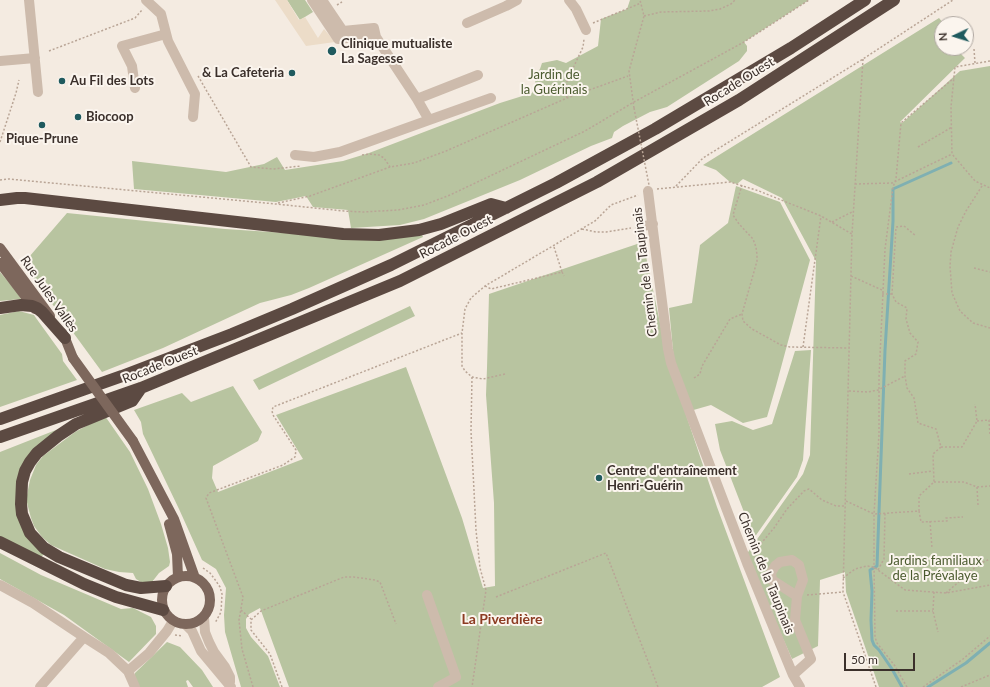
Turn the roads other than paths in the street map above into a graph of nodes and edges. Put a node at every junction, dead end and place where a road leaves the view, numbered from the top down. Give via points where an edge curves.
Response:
1 (29, 0) edge
2 (312, 0) edge
3 (322, 0) edge
4 (517, 0) edge
5 (570, 0) edge
6 (865, 0) edge
7 (894, 0) edge
8 (147, 2) edge
9 (505, 3) edge
10 (468, 23) dead end
11 (586, 30) road end
12 (166, 34) junction
13 (376, 37) junction
14 (35, 58) junction
15 (0, 61) edge
16 (478, 75) dead end
17 (134, 88) dead end
18 (38, 92) dead end
19 (491, 98) dead end
20 (417, 99) junction
21 (193, 117) dead end
22 (430, 120) junction
23 (295, 155) dead end
24 (649, 188) road end
25 (0, 200) edge
26 (111, 208) junction
27 (506, 208) junction
28 (0, 210) edge
29 (653, 224) junction
30 (640, 227) road end
31 (0, 248) edge
32 (0, 263) edge
33 (32, 306) junction
34 (0, 308) edge
35 (65, 338) junction
36 (73, 358) junction
37 (141, 388) junction
38 (0, 419) edge
39 (0, 437) edge
40 (162, 496) junction
41 (0, 542) edge
42 (178, 577) junction
43 (195, 578) junction
44 (0, 585) edge
45 (166, 586) junction
46 (427, 595) dead end
47 (797, 596) road end
48 (163, 610) junction
49 (204, 617) junction
50 (173, 622) junction
51 (186, 625) junction
52 (84, 636) junction
53 (128, 671) junction
54 (793, 675) junction
55 (230, 686) edge
56 (40, 687) edge
57 (135, 687) edge
58 (438, 687) edge
59 (800, 687) edge

1 - 14 street
2 - 13 street via 338,39 372,35
3 - 13 street via 343,31 374,28
4 - 9 street
5 - 11 street
6 - 27 highway, Rocade Ouest via 791,48 668,121 570,176
7 - 37 highway, Rocade Ouest via 739,100 596,182 400,281
8 - 12 street via 162,14
9 - 10 street
12 - 17 street via 122,46 132,66
12 - 21 street via 194,94
13 - 20 street
14 - 15 street
14 - 18 street
16 - 20 street
19 - 22 street
20 - 22 street
22 - 23 street via 340,152 314,157
24 - 29 street, Chemin de la Taupinais
25 - 26 highway via 25,198
26 - 27 highway via 343,234 379,235 419,230 441,224 491,204
26 - 28 highway via 18,204
27 - 38 highway, Rocade Ouest via 390,265 272,317 122,376
29 - 30 street
29 - 54 street, Chemin de la Taupinais via 671,363 747,563
31 - 35 main road, Rue Jules Vallès
32 - 33 main road, Rue Jules Vallès
33 - 34 highway via 13,305
33 - 35 highway via 42,312
33 - 36 main road, Rue Jules Vallès
35 - 36 main road, Rue Jules Vallès
36 - 40 main road, Rue Jules Vallès, bridge via 133,441
37 - 39 highway, Rocade Ouest
37 - 45 highway via 132,401 76,424 37,453 25,471 22,482 22,514 30,533 44,548 59,557 126,585 141,588
40 - 42 main road, Rue Jules Vallès via 176,546
40 - 43 main road, Rue Jules Vallès via 174,519
41 - 48 highway via 109,595
42 - 43 main road
42 - 45 main road
43 - 49 main road via 205,585 210,595 210,607
44 - 52 street
45 - 48 main road via 162,599
46 - 58 street via 456,677
47 - 54 street via 795,620 811,659
48 - 50 main road
49 - 51 main road via 196,623
49 - 55 street via 205,632 230,677
50 - 51 main road
50 - 53 street via 149,653
51 - 55 street via 192,631 201,651
52 - 53 street via 109,653
52 - 56 street
53 - 57 street
54 - 59 street, Chemin de la Taupinais

